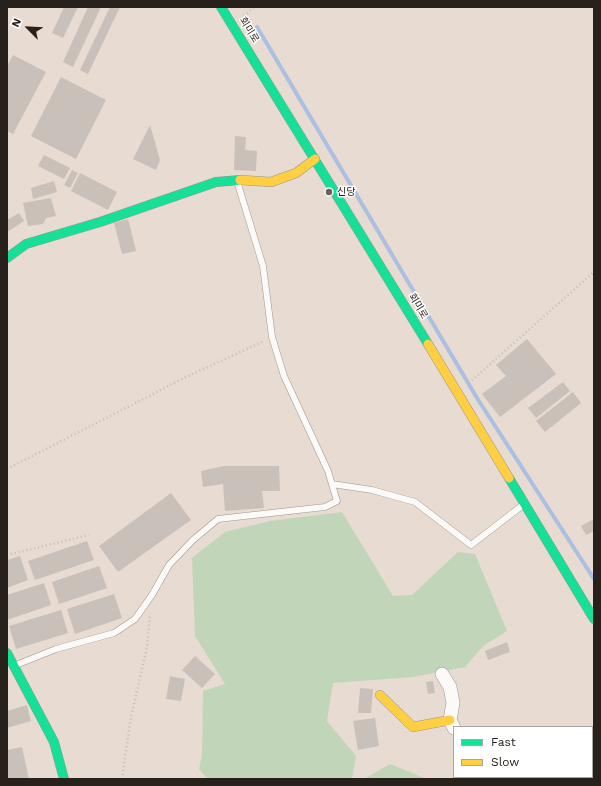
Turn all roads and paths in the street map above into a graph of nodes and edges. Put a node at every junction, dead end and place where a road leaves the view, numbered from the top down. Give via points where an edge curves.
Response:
1 (221, 7) edge
2 (315, 159) junction
3 (237, 180) junction
4 (7, 258) edge
5 (594, 272) edge
6 (272, 337) junction
7 (474, 379) dead end
8 (7, 469) edge
9 (332, 484) junction
10 (524, 504) junction
11 (89, 535) dead end
12 (7, 555) edge
13 (152, 596) junction
14 (594, 619) edge
15 (7, 653) edge
16 (14, 666) junction
17 (442, 674) dead end
18 (380, 696) dead end
19 (452, 724) edge
20 (64, 779) edge
21 (122, 779) edge

1 - 2 street, 회미로
2 - 3 street via 296,173 271,182
2 - 10 street, 회미로
3 - 4 street via 216,182 100,222 26,244
3 - 6 lane via 263,266
5 - 7 path
6 - 8 path via 184,378
6 - 9 lane via 284,376
9 - 10 lane via 372,490 415,502 471,545
9 - 13 lane via 337,501 325,507 218,519 169,565
10 - 14 street, 회미로
11 - 12 path
13 - 16 lane via 135,619 114,633 56,649
13 - 21 path via 147,647 131,718
15 - 16 street
16 - 20 street via 54,742
17 - 19 street via 450,688 453,703
18 - 19 street via 413,727

